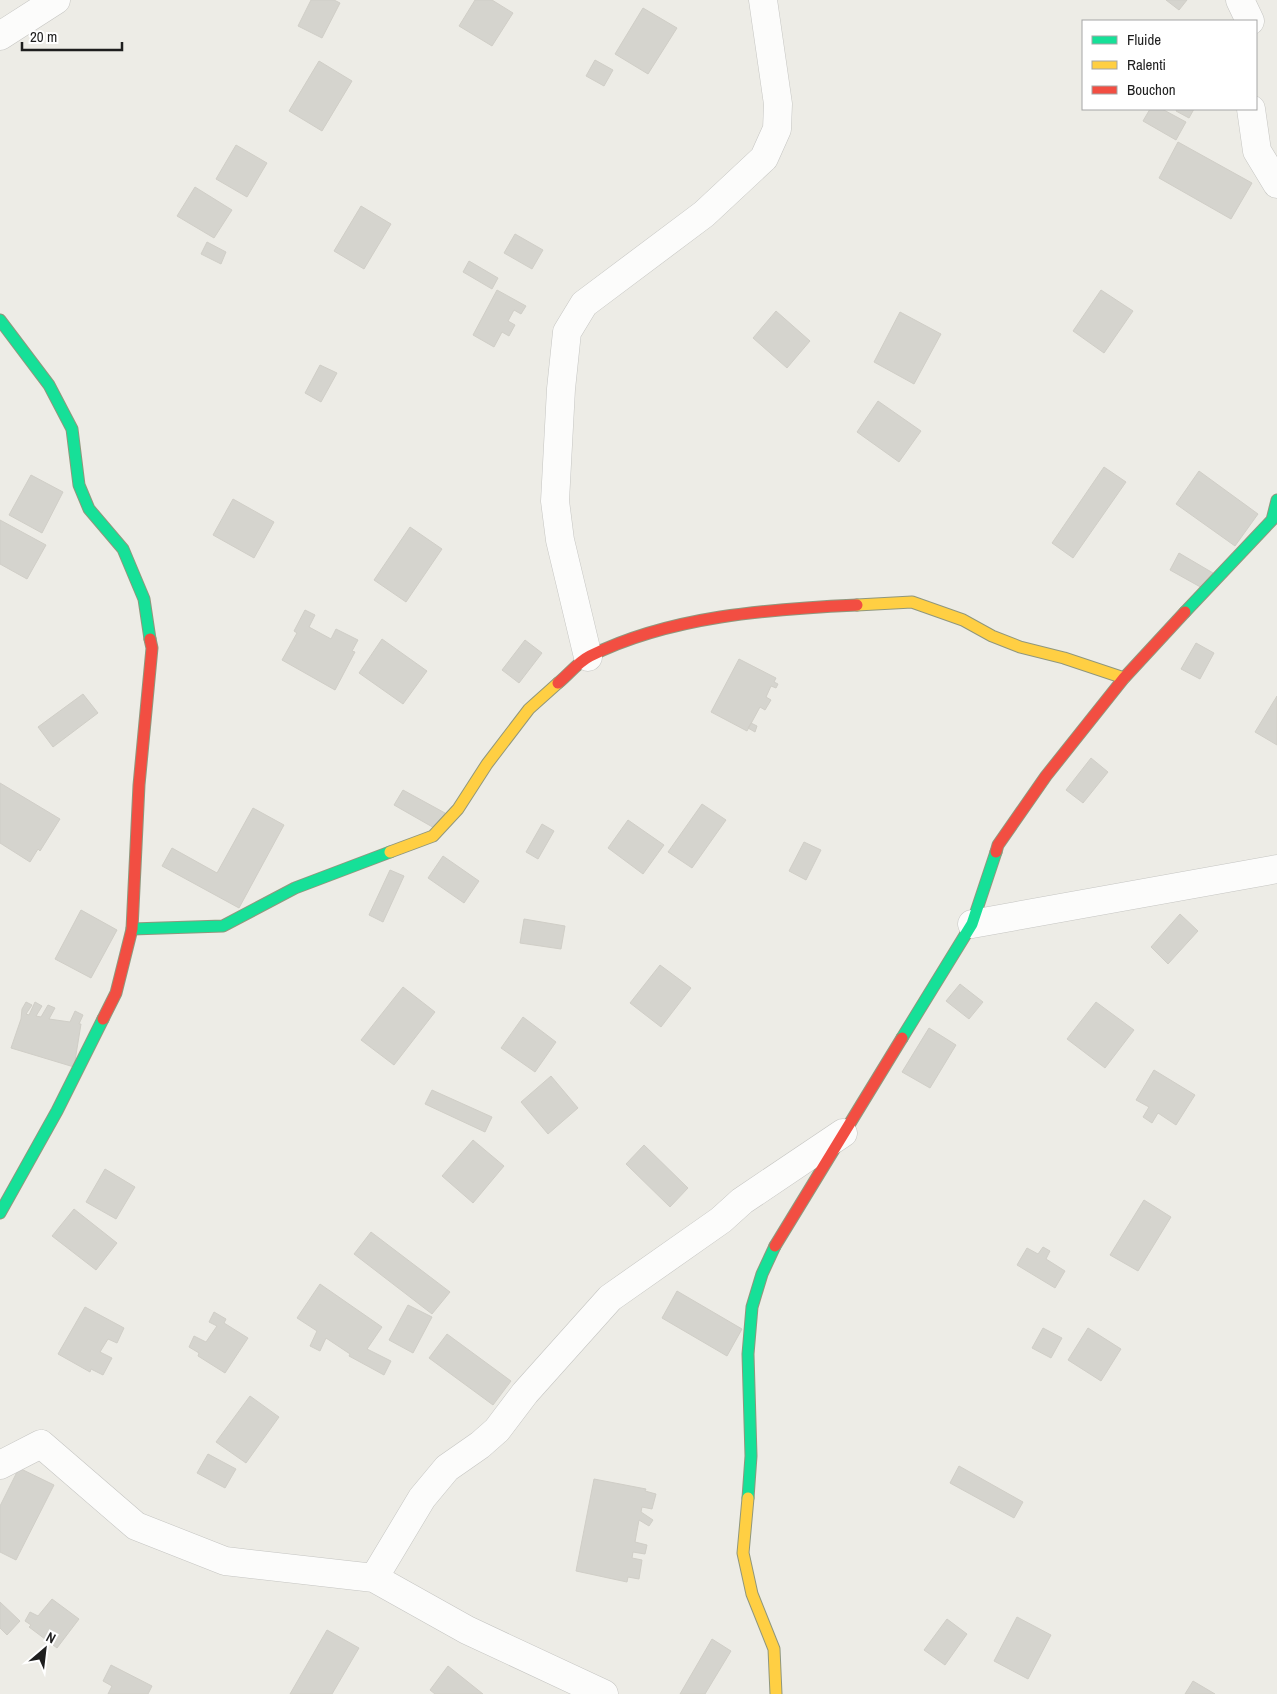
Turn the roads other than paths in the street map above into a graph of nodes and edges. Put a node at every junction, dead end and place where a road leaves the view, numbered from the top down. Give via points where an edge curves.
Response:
1 (56, 0) edge
2 (763, 0) edge
3 (1240, 0) edge
4 (1250, 20) edge
5 (0, 36) edge
6 (1251, 110) edge
7 (1276, 188) edge
8 (0, 320) edge
9 (1277, 500) edge
10 (588, 657) junction
11 (1124, 678) junction
12 (1277, 869) edge
13 (972, 924) junction
14 (132, 929) junction
15 (843, 1133) junction
16 (0, 1213) edge
17 (0, 1465) edge
18 (374, 1578) junction
19 (604, 1694) edge
20 (776, 1694) edge

1 - 5 street
2 - 10 street via 778,104 777,129 764,158 704,214 584,304 567,332 555,501 560,540
3 - 4 street
6 - 7 street via 1257,151
8 - 14 street via 49,385 72,429 79,485 90,508 123,549 144,599 152,648 139,785
9 - 11 street via 1272,520
10 - 11 street via 640,636 714,617 912,602 963,620 1020,647
10 - 14 street via 529,709 487,764 458,810 433,836 295,888 223,926
11 - 13 street via 1046,776 998,845
12 - 13 street
13 - 15 street
14 - 16 street via 116,993 57,1112
15 - 18 street via 742,1201 721,1220 610,1298 525,1393 497,1430 447,1468 422,1498
15 - 20 street via 778,1240 762,1274 752,1307 748,1354 750,1456 743,1553 752,1594 774,1649
17 - 18 street via 42,1444 136,1526 225,1561
18 - 19 street via 467,1630

